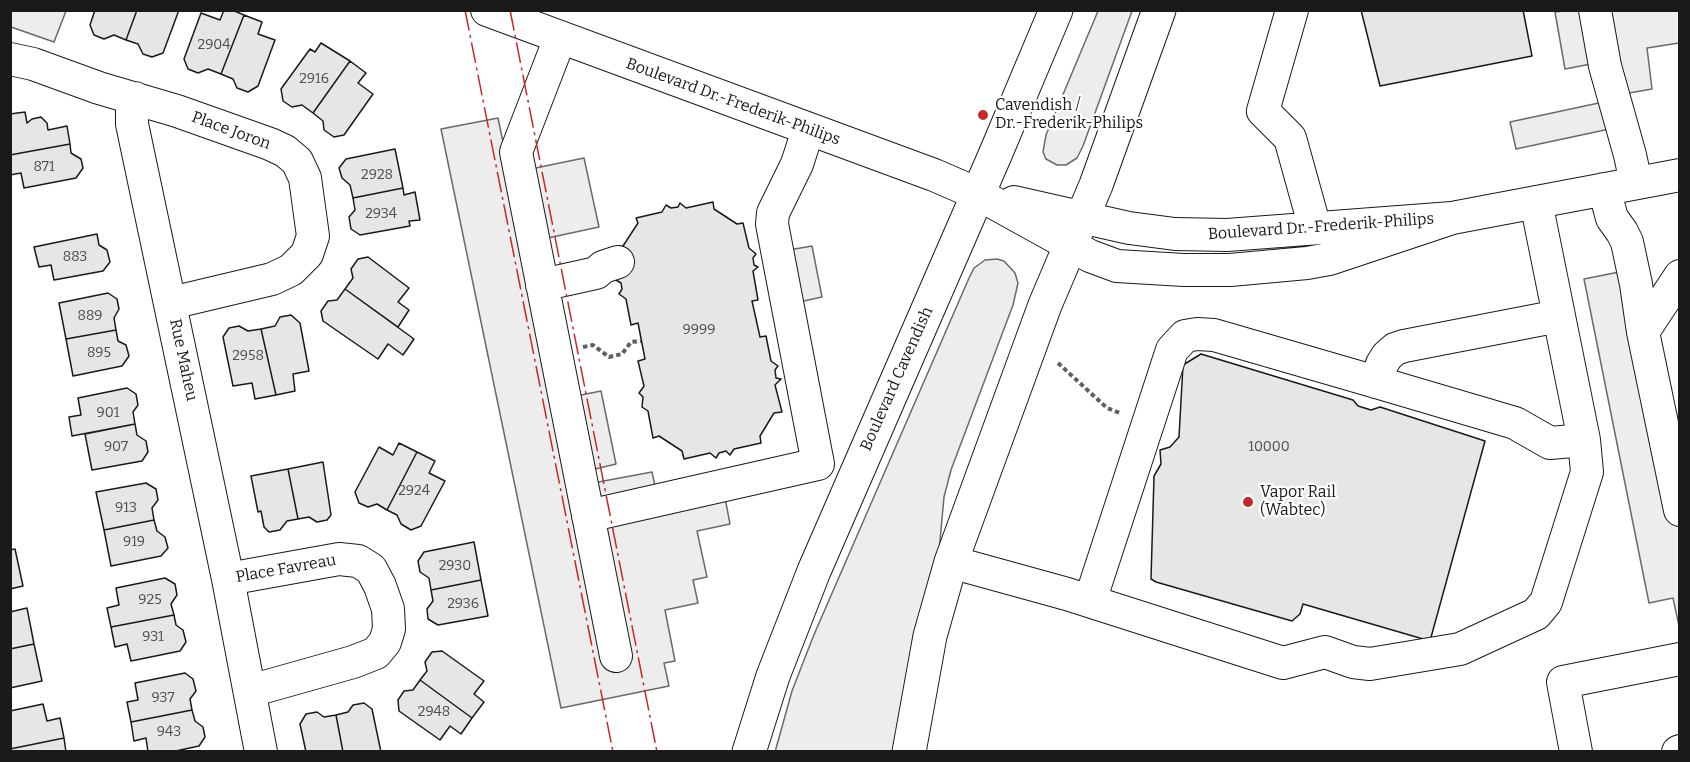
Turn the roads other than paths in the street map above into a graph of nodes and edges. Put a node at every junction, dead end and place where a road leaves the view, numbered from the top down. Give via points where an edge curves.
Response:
1 (487, 10) edge
2 (1056, 10) edge
3 (1159, 10) edge
4 (1292, 10) edge
5 (1594, 10) edge
6 (560, 38) junction
7 (10, 59) edge
8 (135, 98) junction
9 (808, 130) junction
10 (1680, 175) edge
11 (1636, 183) junction
12 (1604, 189) junction
13 (978, 194) junction
14 (1536, 202) junction
15 (1452, 218) junction
16 (1315, 228) junction
17 (1076, 232) junction
18 (618, 262) dead end
19 (1680, 276) edge
20 (542, 285) junction
21 (171, 303) junction
22 (1559, 316) junction
23 (1643, 332) junction
24 (1376, 382) junction
25 (1584, 440) junction
26 (818, 464) junction
27 (853, 480) junction
28 (1680, 510) edge
29 (588, 516) junction
30 (951, 562) junction
31 (228, 579) junction
32 (1090, 601) junction
33 (616, 656) dead end
34 (1680, 659) edge
35 (250, 692) junction
36 (261, 752) edge
37 (749, 752) edge
38 (909, 752) edge
39 (1576, 752) edge

1 - 6 street, Boulevard Dr.-Frederik-Philips
2 - 13 main road, Boulevard Cavendish
3 - 17 main road
4 - 16 street via 1263,111 1290,138
5 - 11 street
6 - 9 street, Boulevard Dr.-Frederik-Philips
6 - 20 street via 516,152
7 - 8 street
8 - 21 street, Rue Maheu via 132,124
8 - 21 street, Place Joron via 285,151 297,161 305,178 313,236 306,254 291,270 272,279
9 - 13 street, Boulevard Dr.-Frederik-Philips
9 - 26 street via 797,164 773,213 772,224
10 - 11 street, Boulevard Dr.-Frederik-Philips
11 - 12 street, Boulevard Dr.-Frederik-Philips
12 - 14 street, Boulevard Dr.-Frederik-Philips
12 - 23 street via 1612,218 1627,242
13 - 17 street, Boulevard Dr.-Frederik-Philips
13 - 27 main road, Boulevard Cavendish
14 - 15 street, Boulevard Dr.-Frederik-Philips
14 - 22 street
15 - 16 street, Boulevard Dr.-Frederik-Philips
15 - 17 street, Boulevard Dr.-Frederik-Philips via 1329,259 1270,267 1131,267 1104,262
16 - 17 street, Boulevard Dr.-Frederik-Philips via 1196,236 1129,228
17 - 30 main road via 1032,339
18 - 20 street via 596,273
19 - 23 street
20 - 29 street
21 - 31 street, Rue Maheu
22 - 24 street via 1395,349 1382,364
22 - 25 street
23 - 28 street
24 - 25 street via 1515,423 1550,443
24 - 32 street via 1214,335 1185,336 1172,350
25 - 32 street via 1587,472 1546,602 1536,614 1460,649 1370,664 1325,652 1283,663
26 - 27 street
26 - 29 street
27 - 37 main road, Boulevard Cavendish via 790,630
29 - 33 street
30 - 32 street
30 - 38 main road via 930,636
31 - 35 street, Rue Maheu
31 - 35 street, Place Favreau via 339,559 358,561 371,569 388,609 387,636 376,653
34 - 39 street via 1563,682
35 - 36 street, Rue Maheu

